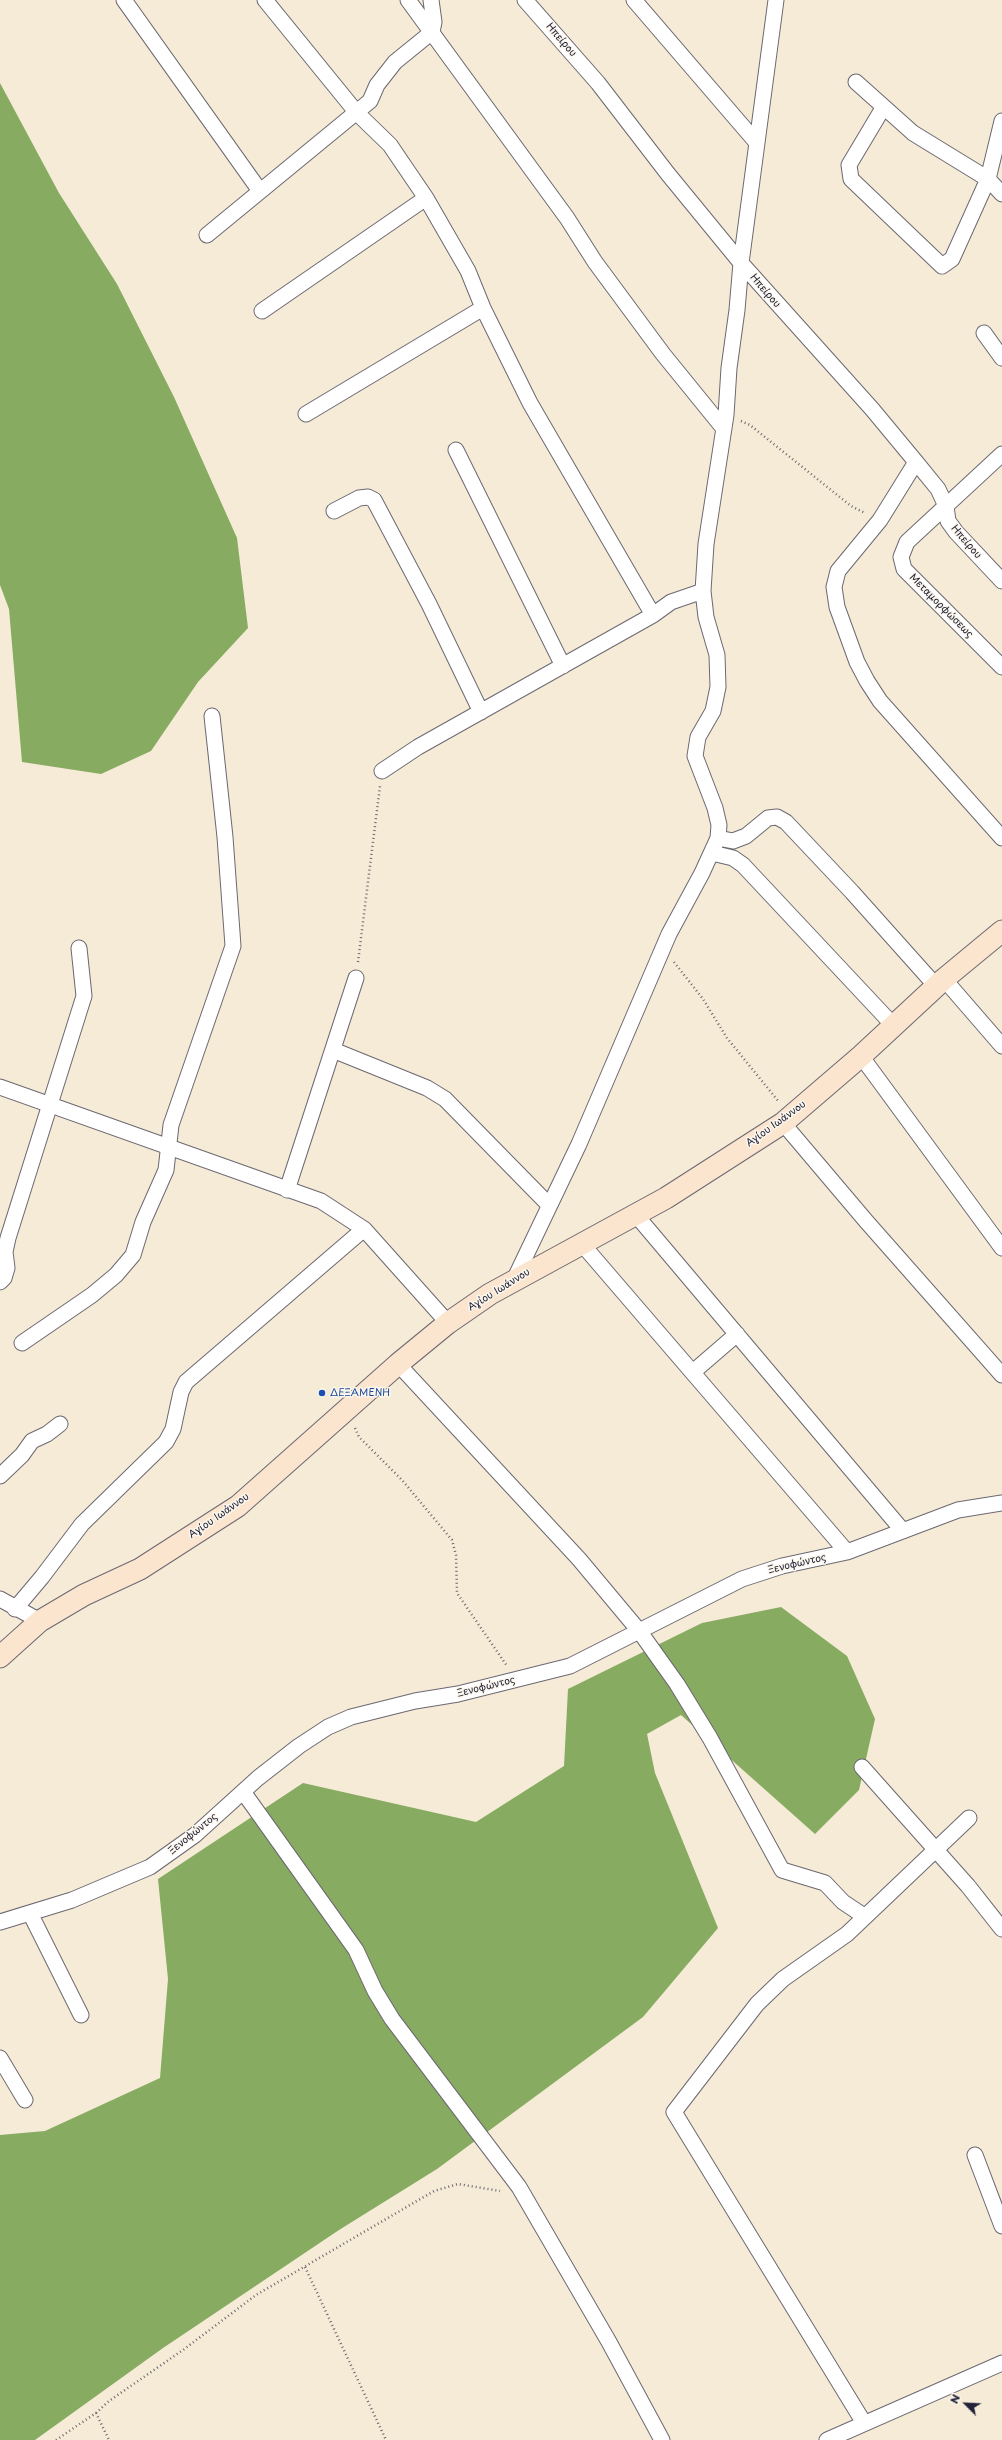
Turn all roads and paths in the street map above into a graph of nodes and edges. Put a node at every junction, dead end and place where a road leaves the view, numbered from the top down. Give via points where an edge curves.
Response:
1 (124, 0) edge
2 (265, 0) edge
3 (408, 0) edge
4 (431, 0) edge
5 (634, 0) edge
6 (776, 0) edge
7 (529, 1) edge
8 (432, 32) junction
9 (856, 82) dead end
10 (883, 108) junction
11 (357, 113) junction
12 (1002, 121) edge
13 (757, 143) junction
14 (988, 179) junction
15 (260, 190) junction
16 (1002, 194) edge
17 (426, 198) junction
18 (207, 235) dead end
19 (741, 263) junction
20 (483, 308) junction
21 (262, 311) dead end
22 (984, 333) dead end
23 (1002, 358) edge
24 (306, 414) dead end
25 (725, 422) junction
26 (456, 450) dead end
27 (1002, 454) edge
28 (916, 462) junction
29 (946, 506) junction
30 (334, 511) dead end
31 (880, 520) junction
32 (1002, 581) edge
33 (702, 591) junction
34 (653, 614) junction
35 (564, 666) junction
36 (1002, 667) edge
37 (481, 712) junction
38 (212, 716) dead end
39 (382, 771) joint
40 (718, 838) junction
41 (1002, 838) edge
42 (712, 853) junction
43 (1002, 931) edge
44 (79, 948) dead end
45 (662, 952) junction
46 (356, 978) joint
47 (940, 983) junction
48 (893, 1026) junction
49 (1002, 1046) edge
50 (333, 1050) junction
51 (861, 1056) junction
52 (0, 1088) edge
53 (49, 1104) junction
54 (787, 1119) junction
55 (169, 1147) junction
56 (287, 1190) junction
57 (549, 1205) junction
58 (636, 1215) junction
59 (364, 1229) junction
60 (582, 1244) junction
61 (1002, 1248) edge
62 (515, 1278) junction
63 (0, 1282) edge
64 (448, 1323) junction
65 (737, 1334) junction
66 (22, 1343) dead end
67 (398, 1364) junction
68 (693, 1372) junction
69 (1002, 1375) edge
70 (347, 1411) junction
71 (60, 1424) dead end
72 (0, 1476) edge
73 (1002, 1503) edge
74 (903, 1531) junction
75 (847, 1552) junction
76 (0, 1599) edge
77 (15, 1609) junction
78 (40, 1622) junction
79 (640, 1632) junction
80 (0, 1657) edge
81 (516, 1679) junction
82 (862, 1767) dead end
83 (244, 1793) junction
84 (969, 1818) dead end
85 (934, 1850) junction
86 (30, 1913) junction
87 (864, 1916) junction
88 (0, 1922) edge
89 (1002, 1929) edge
90 (81, 2015) dead end
91 (0, 2058) edge
92 (25, 2100) dead end
93 (975, 2155) dead end
94 (524, 2196) junction
95 (1002, 2226) edge
96 (305, 2267) junction
97 (1002, 2363) edge
98 (96, 2413) junction
99 (864, 2423) junction
100 (56, 2440) edge
101 (109, 2440) edge
102 (386, 2440) edge
103 (662, 2440) edge
104 (827, 2440) edge

1 - 15 street
2 - 11 street
3 - 8 street
4 - 8 street via 434,22
5 - 13 street
6 - 13 street
7 - 19 street, Ηπείρου via 598,83
8 - 11 street via 395,62 377,84 370,101
8 - 25 street via 663,354
9 - 10 street
10 - 14 street via 913,133
10 - 14 street via 849,165 850,179 942,266 952,259
11 - 15 street
11 - 17 street via 390,145
12 - 14 street
13 - 19 street
14 - 16 street
15 - 18 street
17 - 20 street via 468,271
17 - 21 street
19 - 25 street
19 - 28 street, Ηπείρου
20 - 24 street
20 - 34 street via 530,403
22 - 23 street
25 - 31 path via 750,425 851,506
25 - 33 street via 706,544
26 - 35 street
27 - 29 street, Μεταμορφώσεως
28 - 29 street, Ηπείρου via 938,489
28 - 31 street
29 - 32 street, Ηπείρου via 948,521 956,532
29 - 36 street, Μεταμορφώσεως via 907,542 902,556 904,569
30 - 37 street via 359,498 368,497 374,500 429,604
31 - 41 street via 838,571 834,587 837,607 857,662 880,701
33 - 34 street via 671,602
33 - 40 street via 706,617 717,655 718,687 713,711 698,737 695,756 719,825
34 - 35 street
35 - 37 street
37 - 39 street via 418,747
38 - 55 street via 233,946 171,1125
39 - 46 path
40 - 42 street
40 - 47 street via 733,841 746,836 768,818 777,817 786,822
42 - 45 street
42 - 48 street via 733,858 743,865
43 - 47 street, Αγίου Ιωάννου
44 - 53 street via 84,996
45 - 54 path via 685,974 727,1038
45 - 57 street via 582,1137
46 - 50 street
47 - 48 street, Αγίου Ιωάννου
47 - 49 street
48 - 51 street, Αγίου Ιωάννου
50 - 56 street
50 - 57 street via 427,1088 445,1099
51 - 54 street, Αγίου Ιωάννου
51 - 61 street
52 - 53 street
53 - 55 street
53 - 63 street via 8,1238 5,1252 7,1268
54 - 58 street, Αγίου Ιωάννου
54 - 69 street via 866,1221
55 - 56 street
55 - 66 street via 166,1170 143,1222 133,1255 116,1275 92,1295
56 - 59 street via 321,1202
57 - 62 street
58 - 60 street, Αγίου Ιωάννου
58 - 65 street
59 - 64 street
59 - 77 street via 186,1382 181,1392 173,1429 166,1442 82,1524
60 - 62 street, Αγίου Ιωάννου
60 - 68 street
62 - 64 street, Αγίου Ιωάννου
64 - 67 street, Αγίου Ιωάννου
65 - 68 street
65 - 74 street
67 - 70 street, Αγίου Ιωάννου
67 - 79 street via 579,1559
68 - 75 street
70 - 78 street, Αγίου Ιωάννου via 238,1506 140,1569 84,1595
70 - 81 path via 359,1437 402,1480 452,1540 456,1555 457,1593
71 - 72 street via 32,1442
73 - 74 street, Ξενοφώντος via 958,1510
74 - 75 street, Ξενοφώντος
75 - 79 street, Ξενοφώντος via 782,1566 742,1579
76 - 77 street
77 - 78 street
78 - 80 street, Αγίου Ιωάννου
79 - 81 street, Ξενοφώντος via 570,1666
79 - 87 street via 677,1684 710,1738 782,1870 825,1883 843,1902
81 - 83 street, Ξενοφώντος via 351,1717 299,1746 258,1778
82 - 85 street
83 - 86 street, Ξενοφώντος via 150,1867 72,1900
83 - 94 street via 356,1950 375,1991 392,2019
84 - 85 street
85 - 87 street
85 - 89 street via 968,1886
86 - 88 street, Ξενοφώντος
86 - 90 street
87 - 99 street via 847,1934 827,1950 801,1965 757,2004 674,2112
91 - 92 street
93 - 95 street
94 - 96 path via 458,2184 434,2191
94 - 103 street via 609,2342
96 - 98 path via 256,2295
96 - 102 path
97 - 99 street
98 - 100 path
98 - 101 path
99 - 104 street

